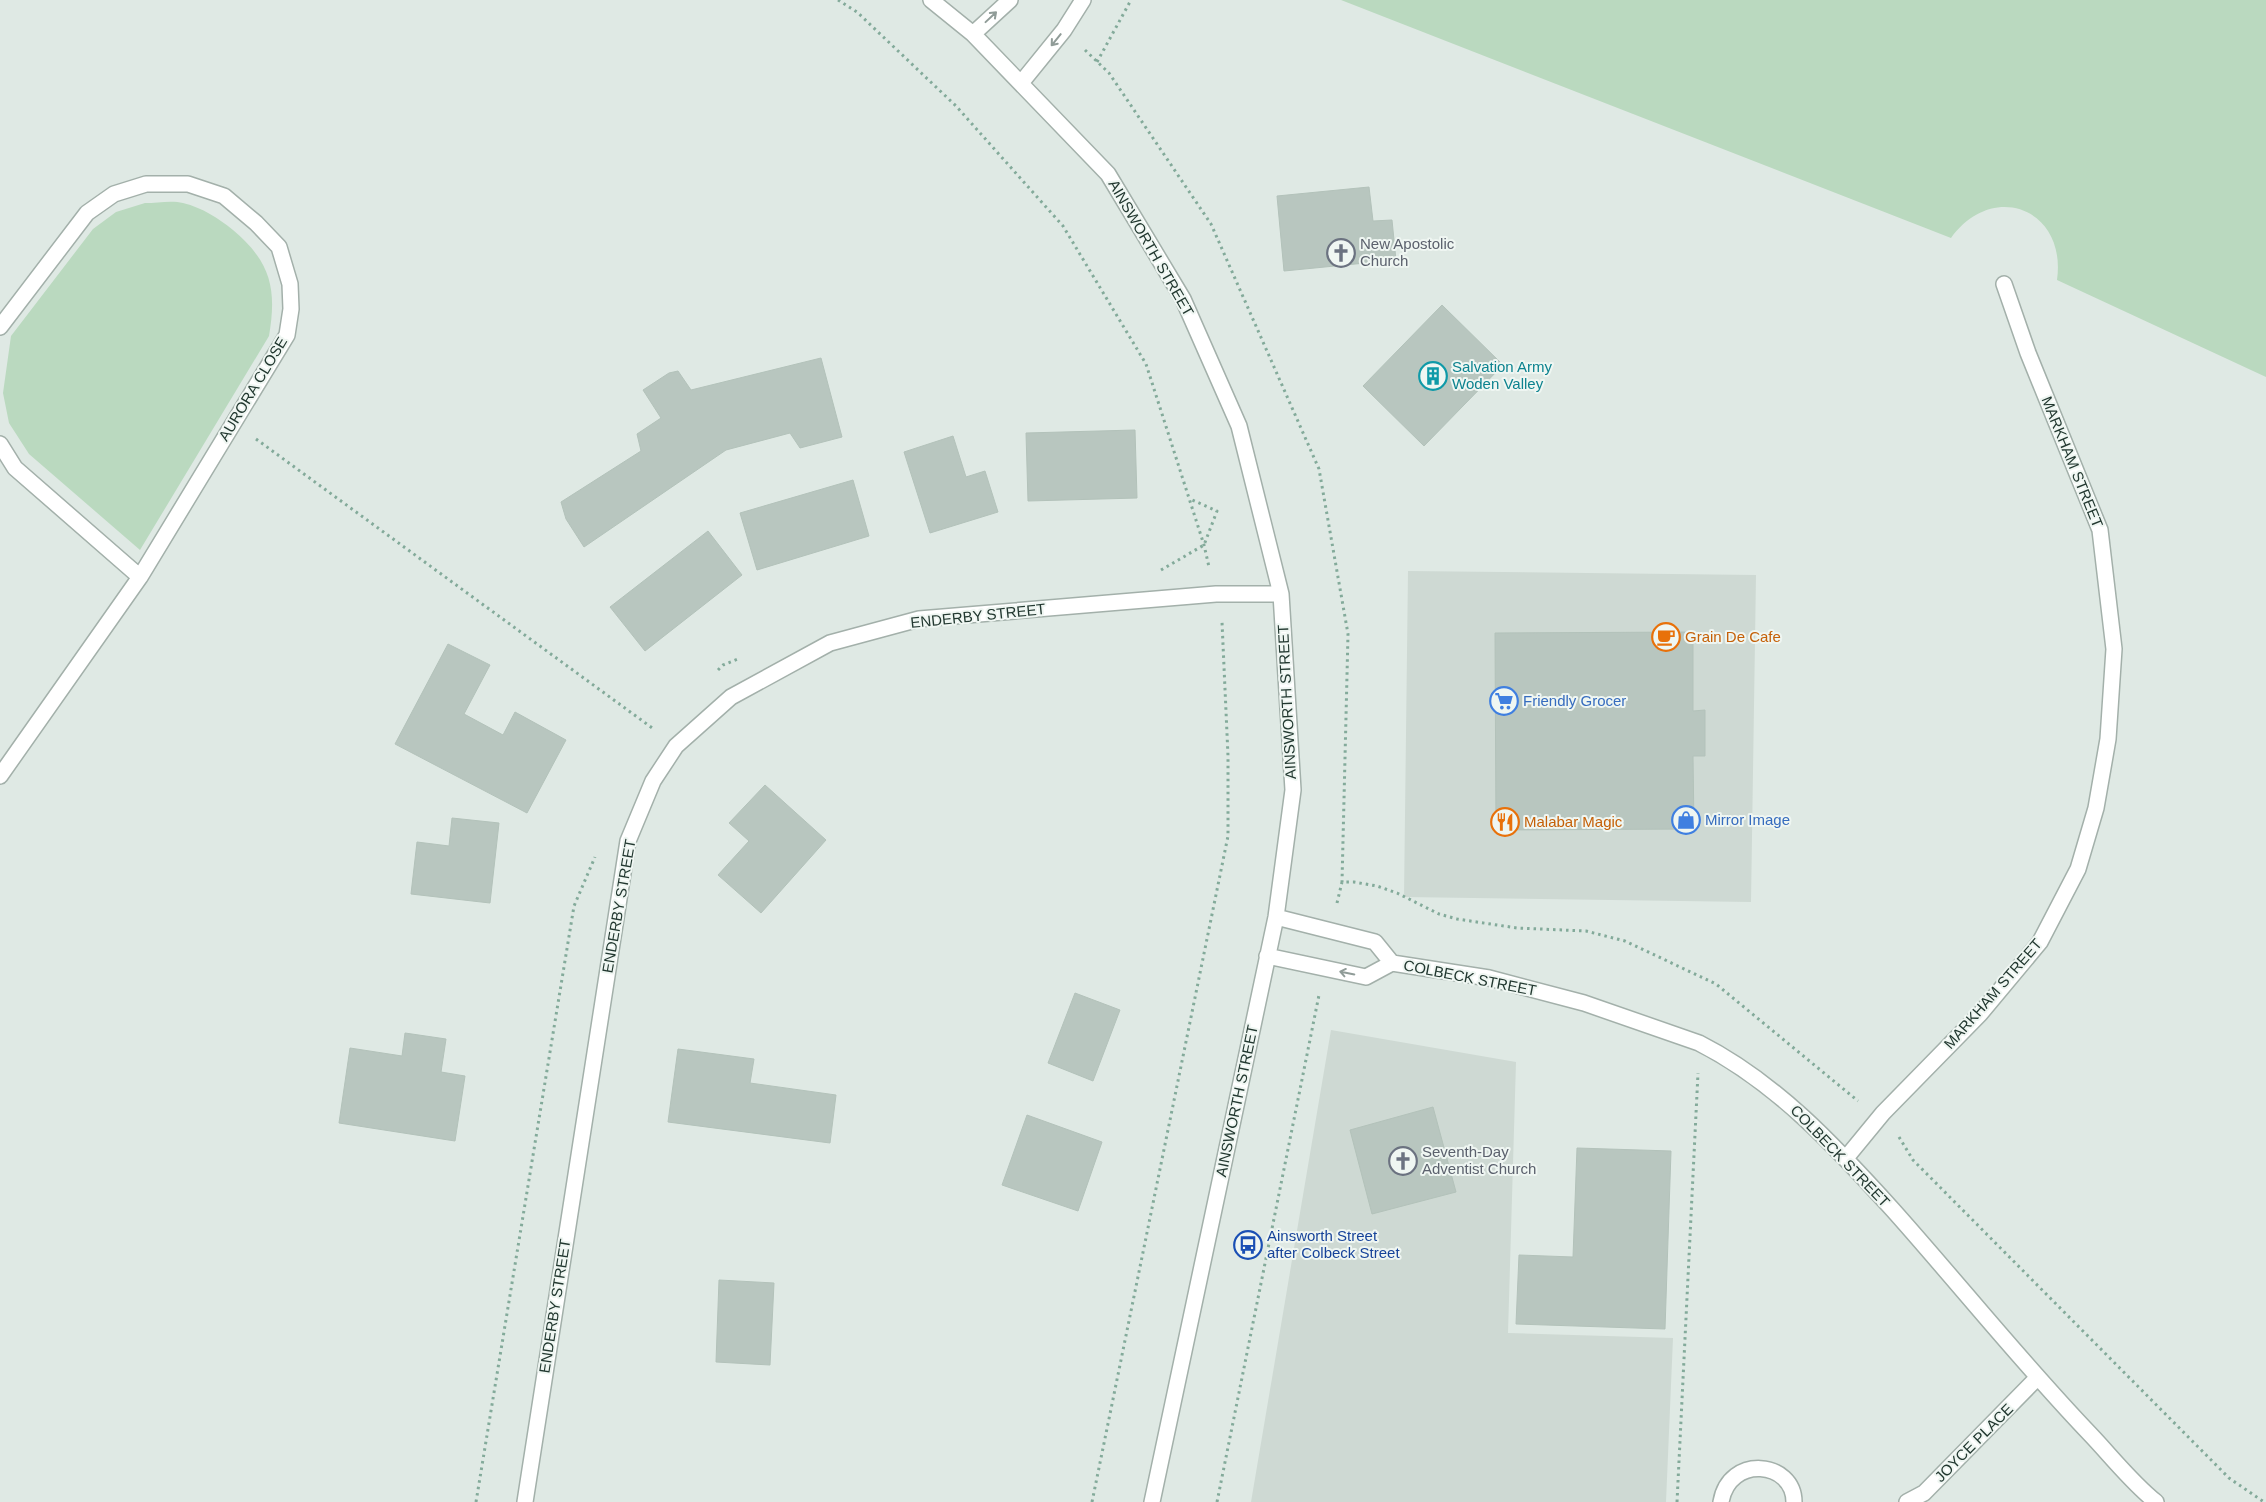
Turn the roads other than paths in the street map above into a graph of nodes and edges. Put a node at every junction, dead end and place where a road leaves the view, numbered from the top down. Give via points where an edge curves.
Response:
1 (931, 0) edge
2 (1010, 0) edge
3 (1083, 0) edge
4 (973, 34) junction
5 (1021, 84) junction
6 (2004, 284) dead end
7 (0, 327) edge
8 (0, 444) edge
9 (140, 577) junction
10 (1281, 594) junction
11 (0, 776) edge
12 (1276, 917) junction
13 (1268, 956) junction
14 (1392, 963) junction
15 (1846, 1158) junction
16 (2037, 1378) junction
17 (524, 1502) edge
18 (1152, 1502) edge
19 (1721, 1502) edge
20 (1794, 1502) edge
21 (1907, 1502) edge
22 (2156, 1502) edge

1 - 4 street, AINSWORTH STREET
4 -> 2 street
3 -> 5 street via 1064,30
4 - 5 street, AINSWORTH STREET
5 - 10 street, AINSWORTH STREET via 1108,174 1183,299 1239,426
6 - 15 street, MARKHAM STREET via 2028,353 2100,530 2114,649 2108,739 2096,808 2078,869 2040,942 1980,1014 1883,1113
7 - 9 street, AURORA CLOSE via 87,213 114,194 146,184 188,184 224,196 256,222 279,247 290,284 291,309 286,335
8 - 9 street via 15,468
9 - 11 street, AURORA CLOSE
10 - 12 street, AINSWORTH STREET via 1293,790
10 - 17 street, ENDERBY STREET via 1216,594 919,619 830,643 731,697 676,746 653,781 628,841
12 - 13 street, AINSWORTH STREET
12 - 14 street, COLBECK STREET via 1375,942
14 -> 13 street, COLBECK STREET via 1366,977
13 - 18 street, AINSWORTH STREET
14 - 15 street, COLBECK STREET via 1488,978 1584,1003 1699,1043 1784,1099
15 - 16 street, COLBECK STREET
16 - 21 street, JOYCE PLACE via 1924,1493
16 - 22 street, COLBECK STREET
19 - 20 street via 1727,1483 1736,1474 1759,1468 1782,1476 1790,1486

